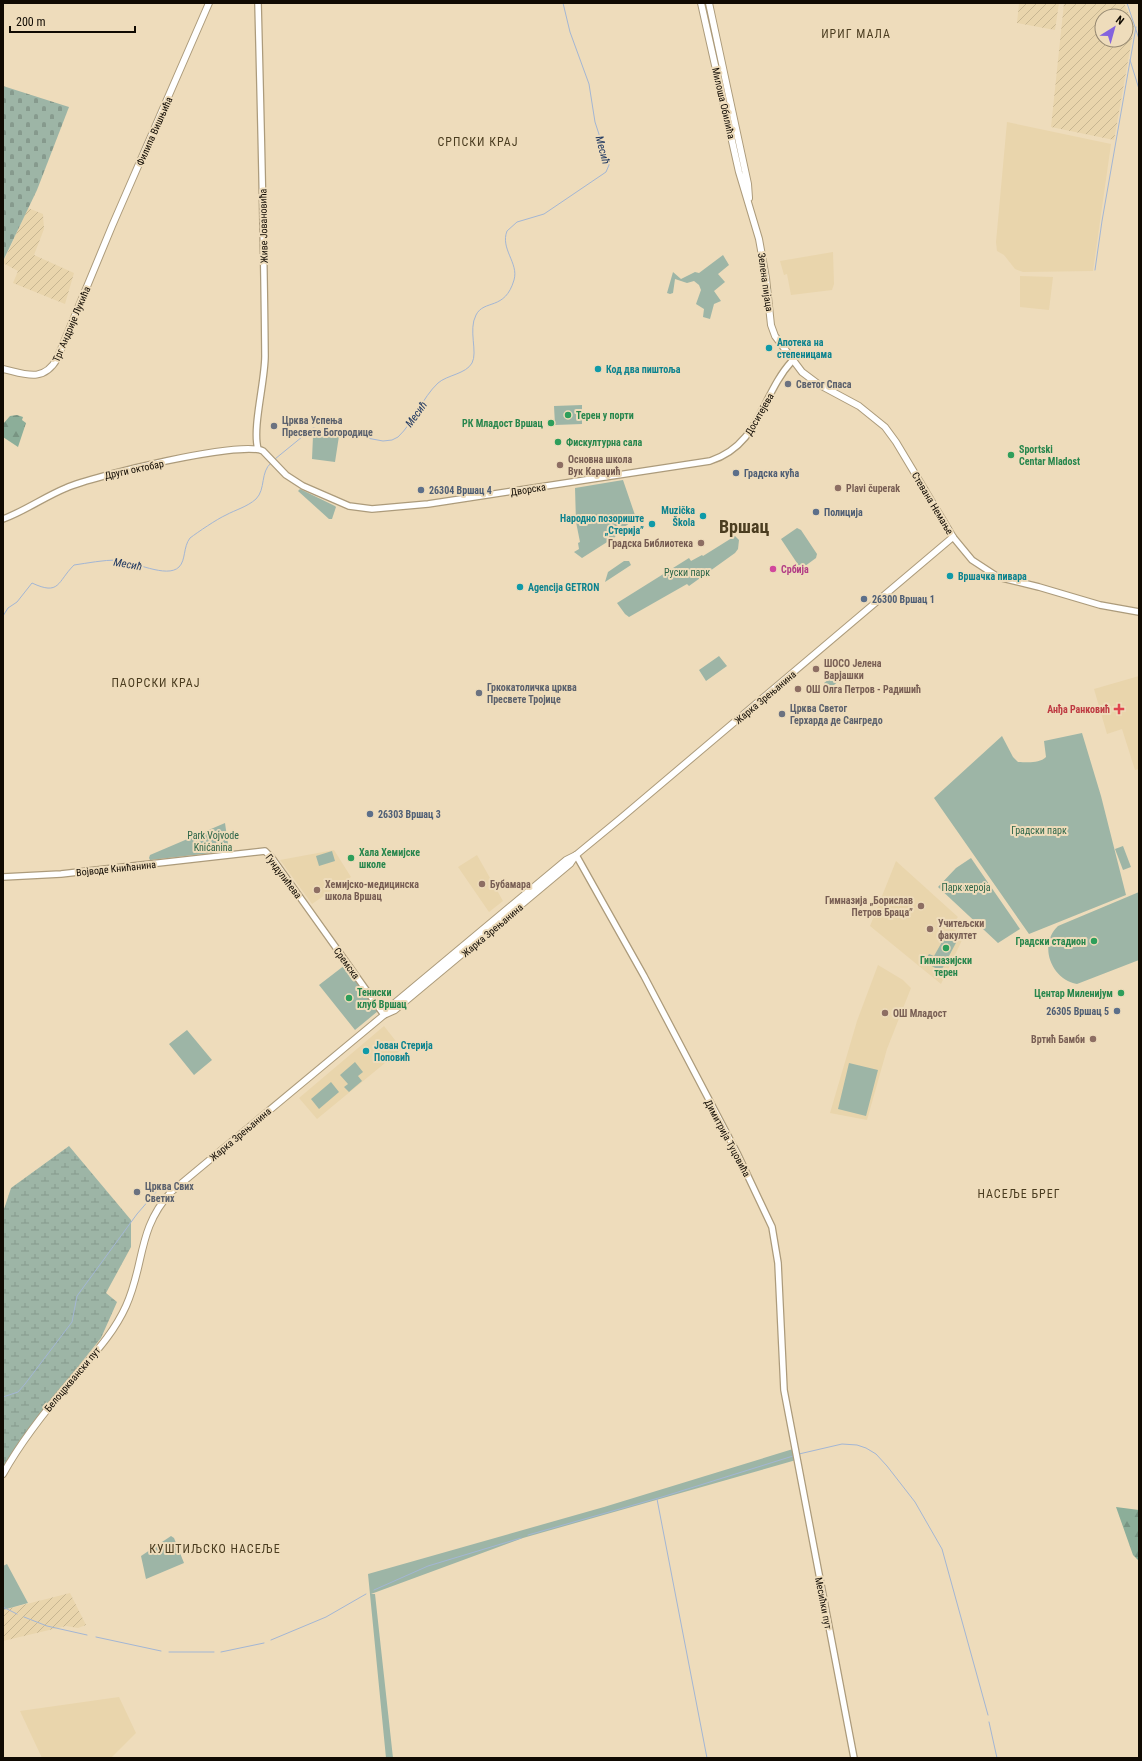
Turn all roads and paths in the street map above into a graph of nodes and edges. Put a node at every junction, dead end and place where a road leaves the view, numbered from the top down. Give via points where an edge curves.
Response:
1 (209, 3) edge
2 (258, 3) edge
3 (701, 3) edge
4 (709, 3) edge
5 (749, 202) junction
6 (759, 239) joint
7 (99, 259) joint
8 (771, 325) joint
9 (792, 361) junction
10 (3, 369) edge
11 (258, 449) junction
12 (717, 458) joint
13 (3, 519) edge
14 (953, 537) junction
15 (1139, 612) edge
16 (229, 855) joint
17 (576, 855) junction
18 (3, 877) edge
19 (310, 911) joint
20 (384, 1015) junction
21 (134, 1280) joint
22 (794, 1448) joint
23 (3, 1474) edge
24 (854, 1758) edge

1 - 7 main road, Филипа Вишњића
2 - 11 street, Живе Јовановића via 264,246 264,370 256,435
3 - 5 main road, Милоша Обилића via 739,172
4 - 5 main road, Милоша Обилића via 748,184
5 - 6 main road, Милоша Обилића
6 - 8 main road, Зелена пијаца
7 - 10 main road, Трг Андрије Лукића via 57,359 46,372 31,376
8 - 9 main road, Стевана Немање via 775,336
9 - 12 street, Доситејева via 776,383 746,438
9 - 14 main road, Стевана Немање via 809,378 859,406 884,427 896,442
11 - 12 street, Дворска via 302,486 356,508 372,509 428,504
11 - 13 street, Други октобар via 220,451 98,476 65,488
14 - 15 street, Стевана Немање via 972,560 998,577 1100,605
14 - 17 main road, Жарка Зрењанина
16 - 18 street, Војводе Книћанина via 61,874
16 - 19 street, Гундулићева via 259,851 268,853
17 - 20 main road, Жарка Зрењанина via 570,864 438,975 395,1010
17 - 22 street, Димитрија Туцовића via 644,976 772,1227 778,1263 784,1390
19 - 20 street, Сремска
20 - 21 main road, Жарка Зрењанина via 172,1192 159,1206 150,1222
21 - 23 main road, Белоцрквански пут via 126,1305 112,1330 42,1415
22 - 24 street, Месићки пут

